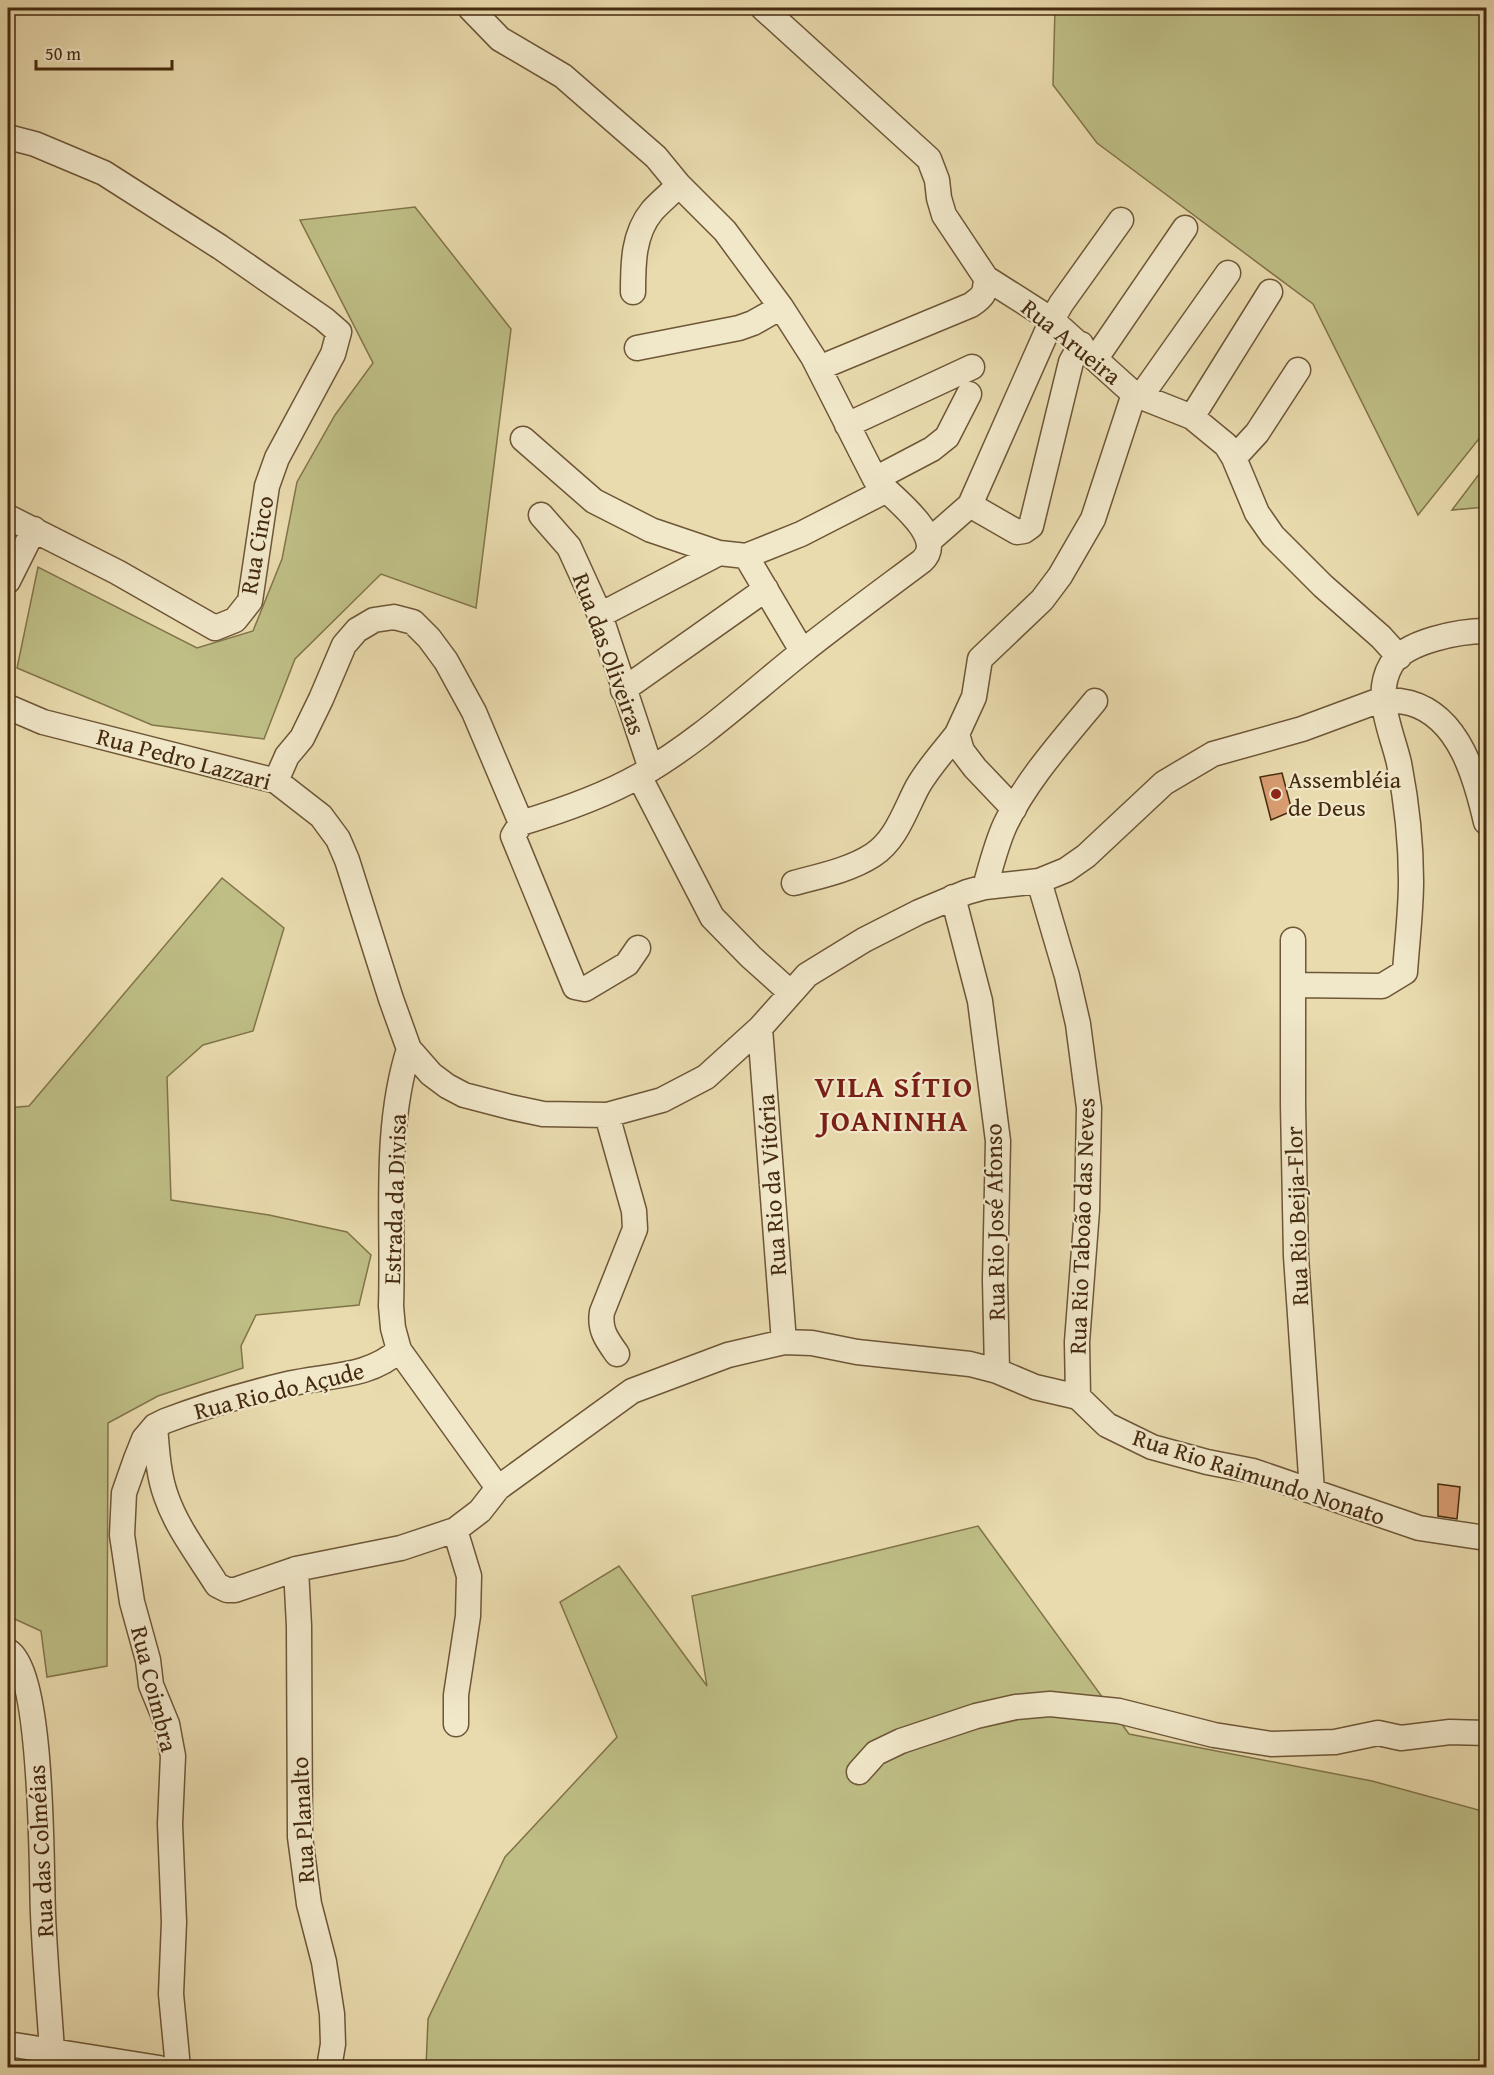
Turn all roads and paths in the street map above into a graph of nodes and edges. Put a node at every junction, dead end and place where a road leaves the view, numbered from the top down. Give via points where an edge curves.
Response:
1 (470, 8) edge
2 (763, 8) edge
3 (8, 136) edge
4 (679, 185) junction
5 (1120, 220) dead end
6 (1185, 228) dead end
7 (1228, 273) dead end
8 (986, 278) junction
9 (633, 292) dead end
10 (1270, 292) dead end
11 (781, 307) junction
12 (1052, 320) junction
13 (637, 348) dead end
14 (1089, 351) junction
15 (972, 367) dead end
16 (819, 368) junction
17 (1298, 370) dead end
18 (969, 394) dead end
19 (1138, 395) junction
20 (1192, 417) junction
21 (847, 425) junction
22 (523, 439) dead end
23 (1234, 458) junction
24 (880, 485) junction
25 (970, 505) junction
26 (541, 515) dead end
27 (8, 517) edge
28 (34, 530) junction
29 (926, 551) junction
30 (719, 553) junction
31 (746, 556) junction
32 (8, 581) edge
33 (766, 590) junction
34 (600, 615) junction
35 (1486, 631) edge
36 (802, 651) junction
37 (1399, 657) junction
38 (623, 690) junction
39 (1383, 699) junction
40 (1095, 701) dead end
41 (8, 707) edge
42 (957, 734) junction
43 (645, 772) junction
44 (276, 781) junction
45 (1014, 809) junction
46 (1486, 822) edge
47 (521, 823) junction
48 (1039, 880) junction
49 (794, 883) dead end
50 (985, 887) junction
51 (953, 897) junction
52 (1293, 940) dead end
53 (638, 948) dead end
54 (1293, 985) junction
55 (790, 993) junction
56 (760, 1028) junction
57 (409, 1048) junction
58 (607, 1115) junction
59 (783, 1342) junction
60 (399, 1350) junction
61 (617, 1354) dead end
62 (997, 1371) junction
63 (1078, 1397) junction
64 (155, 1426) junction
65 (498, 1488) junction
66 (1312, 1491) junction
67 (455, 1530) junction
68 (1486, 1538) edge
69 (296, 1569) junction
70 (10, 1652) edge
71 (456, 1725) dead end
72 (1486, 1733) edge
73 (858, 1772) dead end
74 (8, 2044) edge
75 (52, 2051) junction
76 (86, 2062) edge
77 (159, 2067) edge
78 (178, 2067) edge
79 (329, 2067) edge

1 - 4 street via 500,39 563,76 656,157
2 - 8 street, Rua Arueira via 928,159 944,215
3 - 28 street, Rua Cinco via 104,173 220,247 339,332 333,354 277,458 267,486 250,601 235,620 215,628
4 - 9 street via 651,212 641,231 633,257
4 - 11 street via 725,231
5 - 12 street
6 - 14 street
7 - 19 street
8 - 12 street, Rua Arueira
8 - 16 street via 982,298 971,305
10 - 20 street
11 - 13 street via 739,328
11 - 16 street
12 - 14 street, Rua Arueira
12 - 25 street
14 - 19 street, Rua Arueira
14 - 25 street via 1071,362 1031,526 1017,532
15 - 21 street
16 - 21 street
17 - 23 street via 1257,434
18 - 24 street via 947,437
19 - 20 street, Rua Arueira
19 - 42 street via 1093,519 1042,600 980,659 974,697
20 - 23 street, Rua Arueira via 1226,445
21 - 24 street
22 - 30 street via 594,501 651,530
23 - 37 street, Rua Arueira via 1257,513 1273,536
24 - 29 street via 926,533
24 - 31 street via 801,534
25 - 29 street
26 - 34 street, Rua das Oliveiras via 569,547
27 - 28 street, Rua Cinco
28 - 32 street
29 - 36 street
30 - 31 street
30 - 34 street
31 - 33 street
33 - 36 street
33 - 38 street
34 - 38 street, Rua das Oliveiras
35 - 37 street via 1421,642
36 - 43 street via 706,733
37 - 39 street via 1391,665
38 - 43 street, Rua das Oliveiras
39 - 46 street via 1412,703 1432,714 1451,733 1466,753
39 - 48 street via 1302,729 1213,754 1192,765 1164,783 1086,856 1066,870
39 - 54 street via 1399,764 1407,829 1411,880 1405,972 1382,986
40 - 45 street via 1046,760
41 - 44 street, Rua Pedro Lazzari via 44,722
42 - 45 street via 962,751
42 - 49 street via 918,787 890,840 874,855 853,866
43 - 47 street via 586,800
43 - 55 street, Rua das Oliveiras via 678,855 712,917
44 - 47 street via 287,756 302,738 344,645 357,630 374,620 394,617 413,622 446,661 474,712
44 - 57 street, Rua Pedro Lazzari via 321,816 338,839
45 - 50 street via 1001,835
47 - 53 street via 513,836 575,987 585,989 627,964
48 - 50 street
48 - 63 street, Rua Rio Taboão das Neves via 1078,1024 1089,1108 1087,1210 1077,1342
50 - 51 street
51 - 55 street via 836,957 807,975
51 - 62 street, Rua Rio José Afonso via 980,1001 998,1141
52 - 54 street, Rua Rio Beija-Flor
54 - 66 street, Rua Rio Beija-Flor via 1296,1256
55 - 56 street
56 - 58 street via 705,1077 662,1100
56 - 59 street, Rua Rio da Vitória
57 - 58 street via 431,1074 464,1095 543,1114
57 - 60 street, Estrada da Divisa via 393,1147 391,1306
58 - 61 street via 634,1211 635,1229 600,1324
59 - 62 street via 970,1364
59 - 65 street via 728,1355 632,1391
60 - 64 street, Rua Rio do Açude via 375,1367 260,1390
60 - 65 street
62 - 63 street via 1035,1387
63 - 66 street, Rua Rio Raimundo Nonato via 1107,1425 1152,1447 1253,1471
64 - 69 street via 159,1470 172,1512 217,1585 235,1590
64 - 78 street, Rua Coimbra via 144,1439 124,1493 122,1535 132,1602 151,1685 167,1724 172,1756 171,1994
65 - 67 street via 480,1511
66 - 68 street, Rua Rio Raimundo Nonato via 1419,1528
67 - 69 street via 401,1548
67 - 71 street via 469,1576
69 - 79 street, Rua Planalto via 300,1837 309,1904 332,2014
70 - 75 street, Rua das Colméias via 22,1668 34,1723 40,1780
72 - 73 street via 1450,1732 1401,1738 1378,1733 1335,1742 1271,1744 1214,1735 1119,1711 1050,1704 976,1716 901,1741 876,1753
74 - 75 street
75 - 76 street
76 - 77 street

